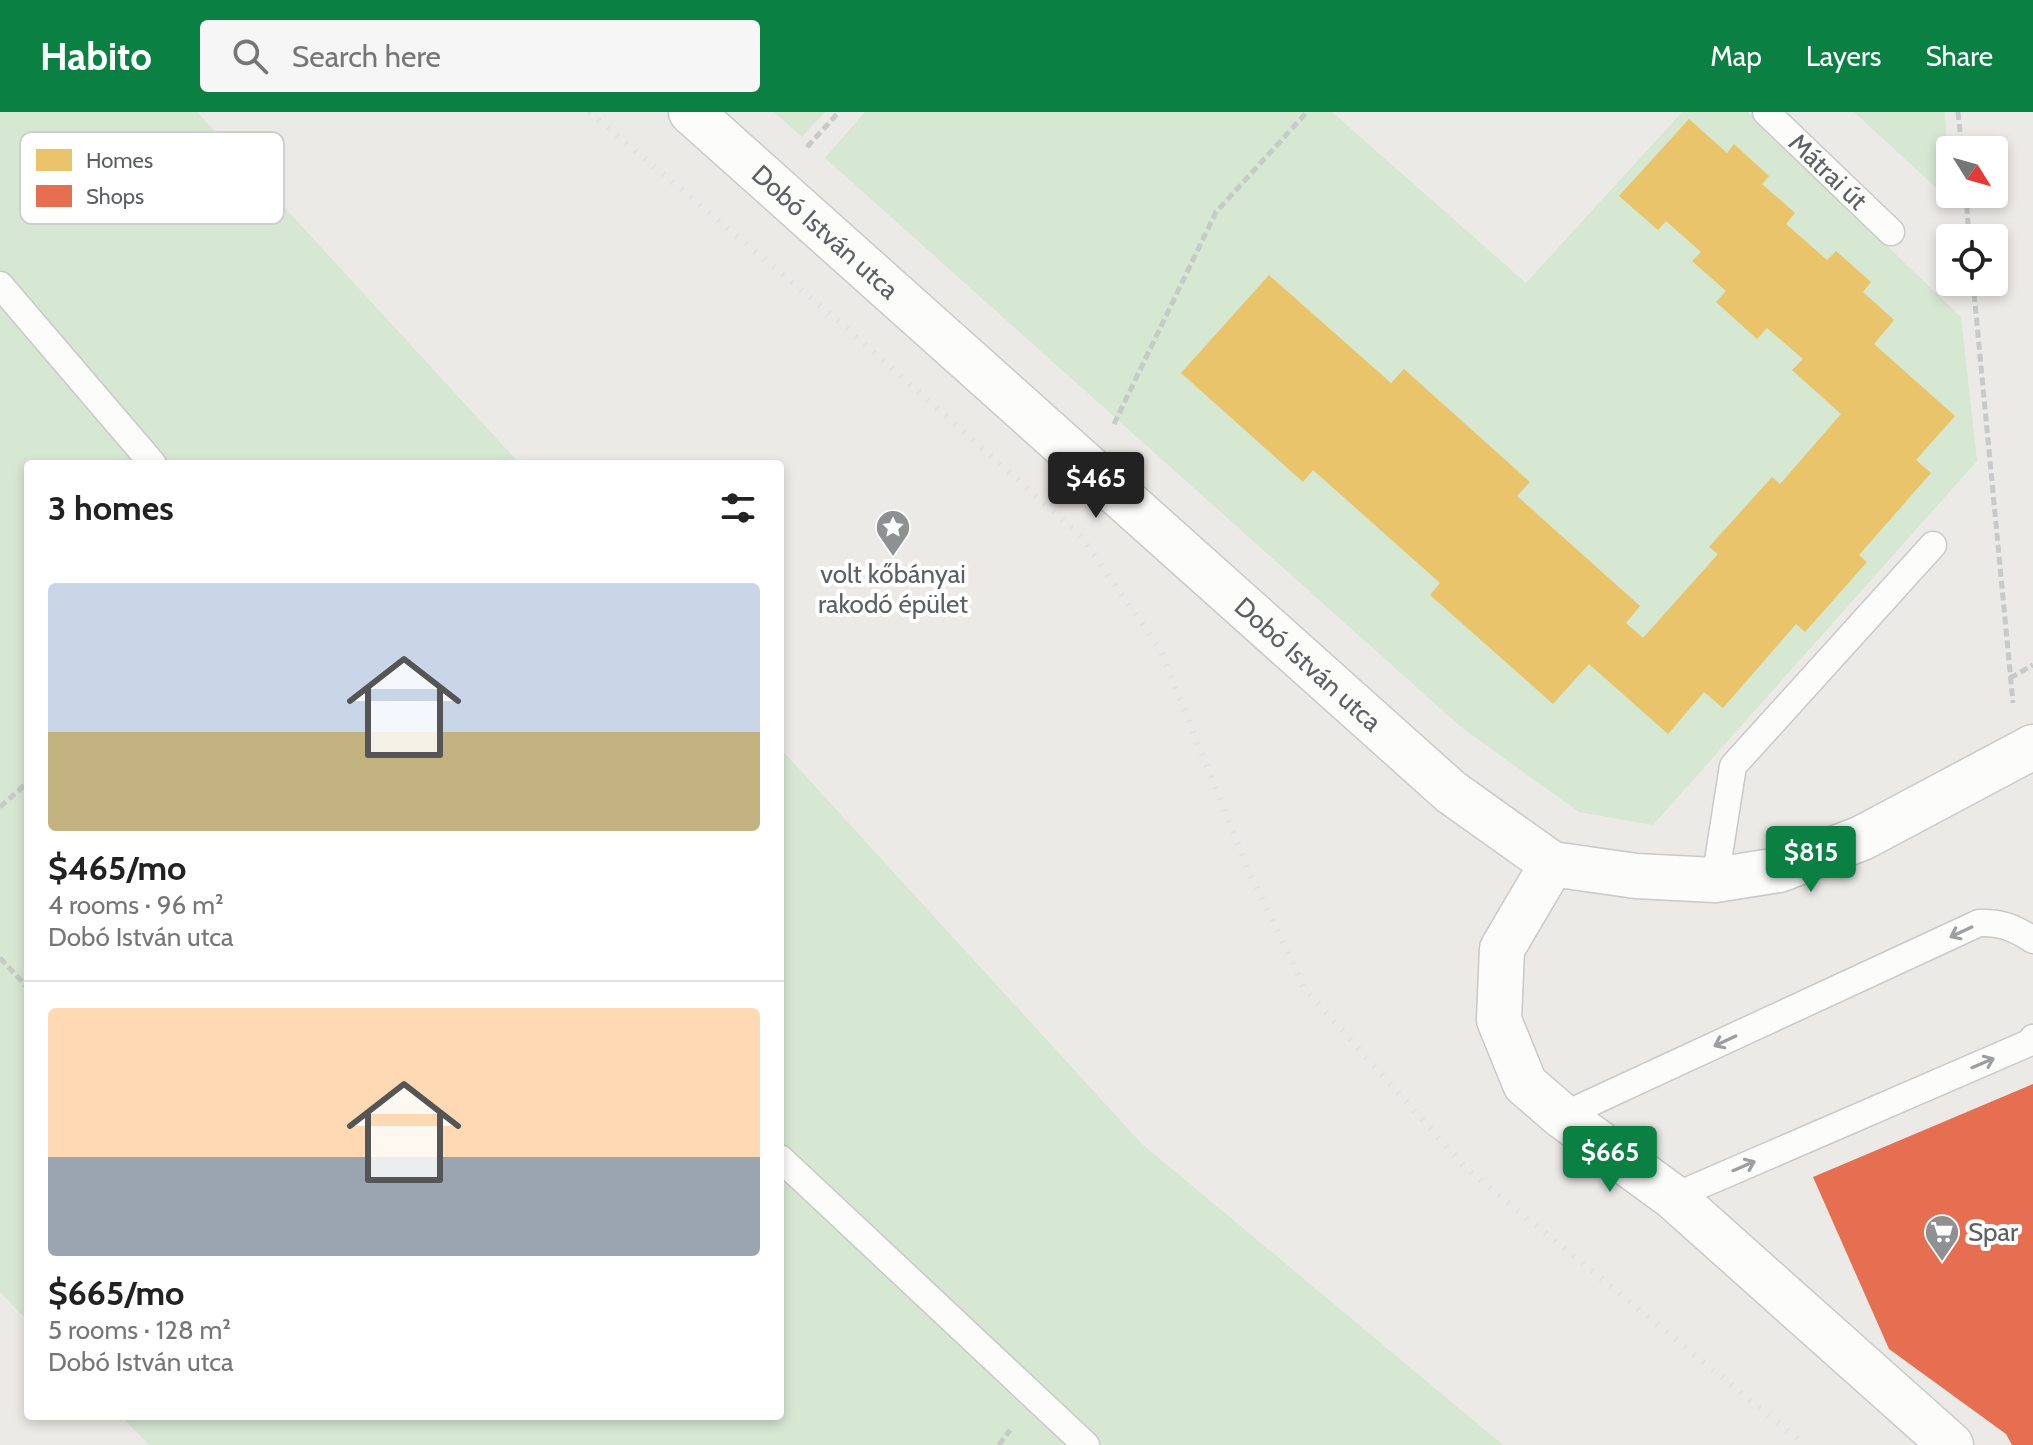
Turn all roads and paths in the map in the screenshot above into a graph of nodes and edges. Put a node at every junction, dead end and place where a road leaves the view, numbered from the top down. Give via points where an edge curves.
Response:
1 (691, 112) edge
2 (1307, 112) edge
3 (1766, 112) edge
4 (1958, 112) edge
5 (1961, 136) edge
6 (1891, 232) dead end
7 (0, 285) edge
8 (1974, 296) edge
9 (150, 460) edge
10 (1085, 464) junction
11 (1933, 545) dead end
12 (2033, 665) edge
13 (2010, 678) junction
14 (2025, 752) edge
15 (24, 786) edge
16 (0, 807) edge
17 (1552, 864) junction
18 (1715, 880) junction
19 (2033, 940) edge
20 (0, 958) edge
21 (24, 984) edge
22 (2033, 1038) edge
23 (1562, 1116) junction
24 (784, 1162) edge
25 (1673, 1197) junction
26 (1086, 1445) edge
27 (1951, 1445) edge

1 - 10 street, Dobó István utca
2 - 10 path via 1216,212 1119,419
3 - 6 lane, Mátrai út
4 - 5 path
7 - 9 lane
8 - 13 path
10 - 17 street, Dobó István utca via 1451,792
11 - 18 lane via 1733,766
12 - 13 path
13 - 14 path
14 - 18 street, Dobó István utca via 1862,838 1779,870
15 - 16 path
17 - 18 street, Dobó István utca
17 - 23 street via 1502,949 1499,1020 1525,1084
19 -> 23 lane via 2012,927 1979,923
20 - 21 path
25 -> 22 lane
23 - 25 street
24 - 26 lane
25 - 27 street

